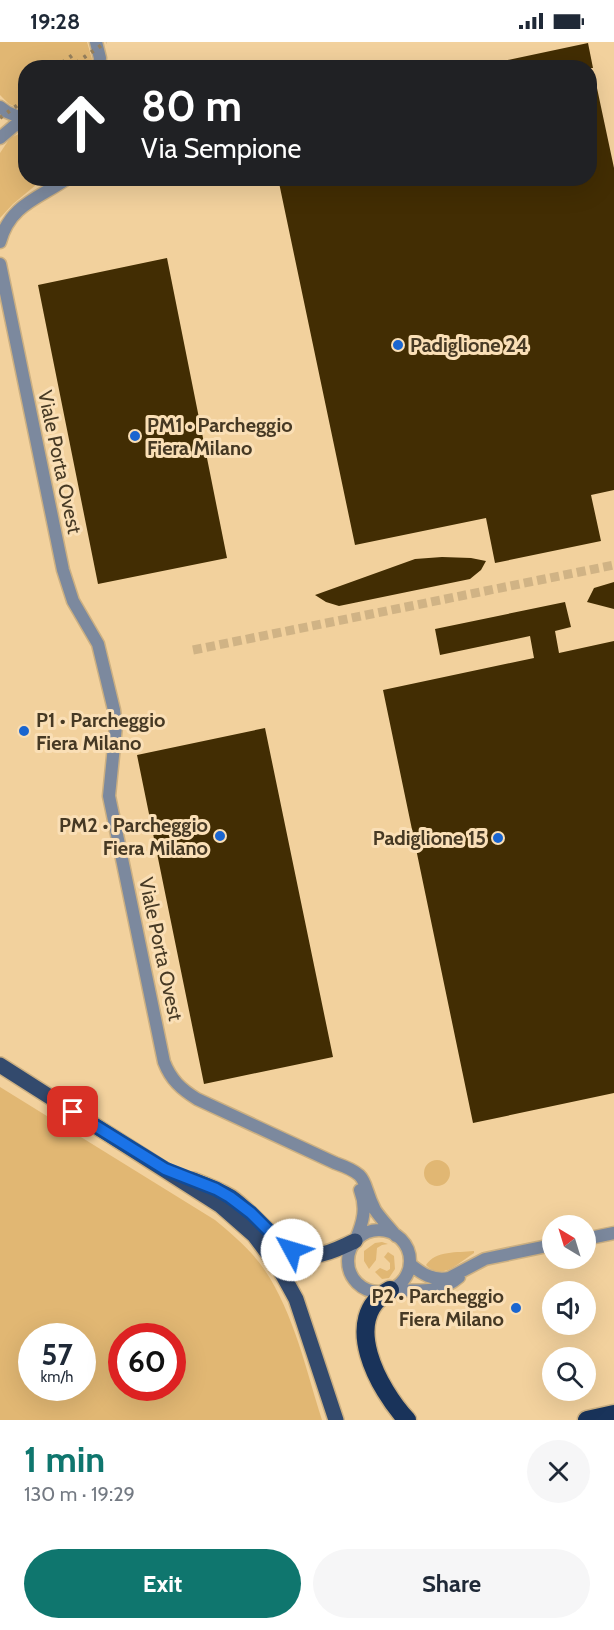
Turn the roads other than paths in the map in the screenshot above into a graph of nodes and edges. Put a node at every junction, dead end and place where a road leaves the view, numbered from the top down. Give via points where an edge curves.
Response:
1 (97, 42) edge
2 (100, 60) edge
3 (0, 107) edge
4 (18, 117) edge
5 (18, 124) edge
6 (0, 138) edge
7 (45, 186) edge
8 (54, 186) edge
9 (36, 196) junction
10 (0, 242) edge
11 (0, 264) edge
12 (0, 1065) edge
13 (335, 1163) junction
14 (165, 1169) junction
15 (614, 1233) edge
16 (396, 1236) junction
17 (596, 1237) edge
18 (355, 1241) junction
19 (542, 1247) edge
20 (410, 1264) junction
21 (471, 1266) junction
22 (390, 1290) junction
23 (324, 1381) junction
24 (614, 1414) edge
25 (336, 1420) edge
26 (344, 1420) edge
27 (407, 1420) edge
28 (586, 1420) edge

1 - 2 street
3 - 4 street
5 - 6 street
7 - 9 street
8 - 9 street
9 - 10 street via 7,223
11 - 13 street, Viale Porta Ovest via 63,570 73,601 98,644 114,710 109,796 168,1073 197,1099
12 - 14 main road
13 - 16 street, Viale Porta Ovest via 362,1177 377,1213
13 - 18 street, Viale Porta Ovest via 356,1183 364,1200 363,1222
14 - 18 main road via 230,1197 280,1242 299,1253 318,1255
14 - 23 main road via 231,1214 267,1251 296,1299
15 - 17 street
16 - 18 street via 374,1230
16 - 20 street via 407,1248
18 - 22 street via 348,1258 351,1277 367,1290
19 - 21 street via 493,1257
20 - 21 street via 423,1275 442,1279
20 - 22 street via 404,1280
21 - 22 street via 439,1290
22 - 27 highway via 371,1309 367,1347 384,1389
23 - 25 main road
23 - 26 main road
24 - 28 highway

